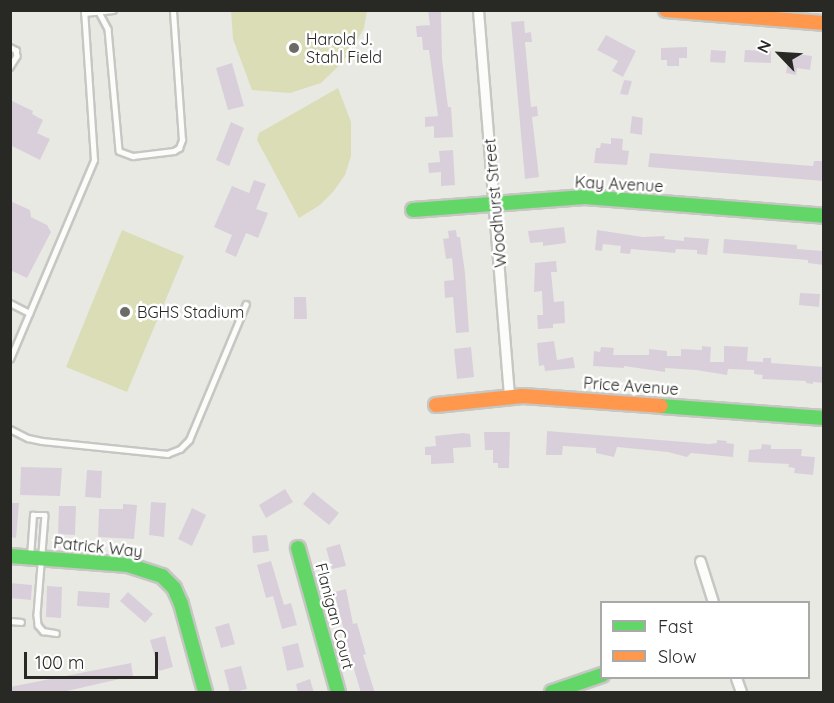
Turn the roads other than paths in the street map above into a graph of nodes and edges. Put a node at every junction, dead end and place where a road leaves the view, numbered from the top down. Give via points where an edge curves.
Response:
1 (113, 10) edge
2 (173, 10) edge
3 (478, 10) edge
4 (666, 10) edge
5 (84, 12) edge
6 (99, 12) edge
7 (824, 23) edge
8 (10, 47) edge
9 (10, 68) edge
10 (495, 203) junction
11 (413, 210) dead end
12 (824, 216) edge
13 (10, 303) edge
14 (246, 304) dead end
15 (30, 312) junction
16 (10, 359) edge
17 (509, 396) junction
18 (436, 405) dead end
19 (824, 418) edge
20 (10, 429) edge
21 (298, 548) dead end
22 (10, 556) edge
23 (35, 557) junction
24 (700, 561) dead end
25 (713, 601) edge
26 (10, 621) edge
27 (21, 622) dead end
28 (56, 633) dead end
29 (600, 676) edge
30 (200, 692) edge
31 (338, 693) edge
32 (552, 693) edge

1 - 6 lane
2 - 6 lane via 182,140 174,151 133,156 119,151 108,29
3 - 10 street, Woodhurst Street
4 - 7 street
5 - 6 lane
5 - 15 lane via 94,160
8 - 9 lane via 17,56
10 - 11 street, Kay Avenue
10 - 12 street, Kay Avenue via 598,198
10 - 17 street, Woodhurst Street
13 - 15 lane
14 - 20 lane via 189,440 180,450 166,454 42,441
15 - 16 lane
17 - 18 street, Price Avenue
17 - 19 street, Price Avenue
21 - 31 street, Flanigan Court
22 - 23 street, Patrick Way
23 - 23 lane via 45,515 33,515
23 - 28 lane via 38,625 43,631
23 - 30 street, Patrick Way via 128,565 152,571 167,580 181,604
24 - 25 street
26 - 27 lane
29 - 32 street

